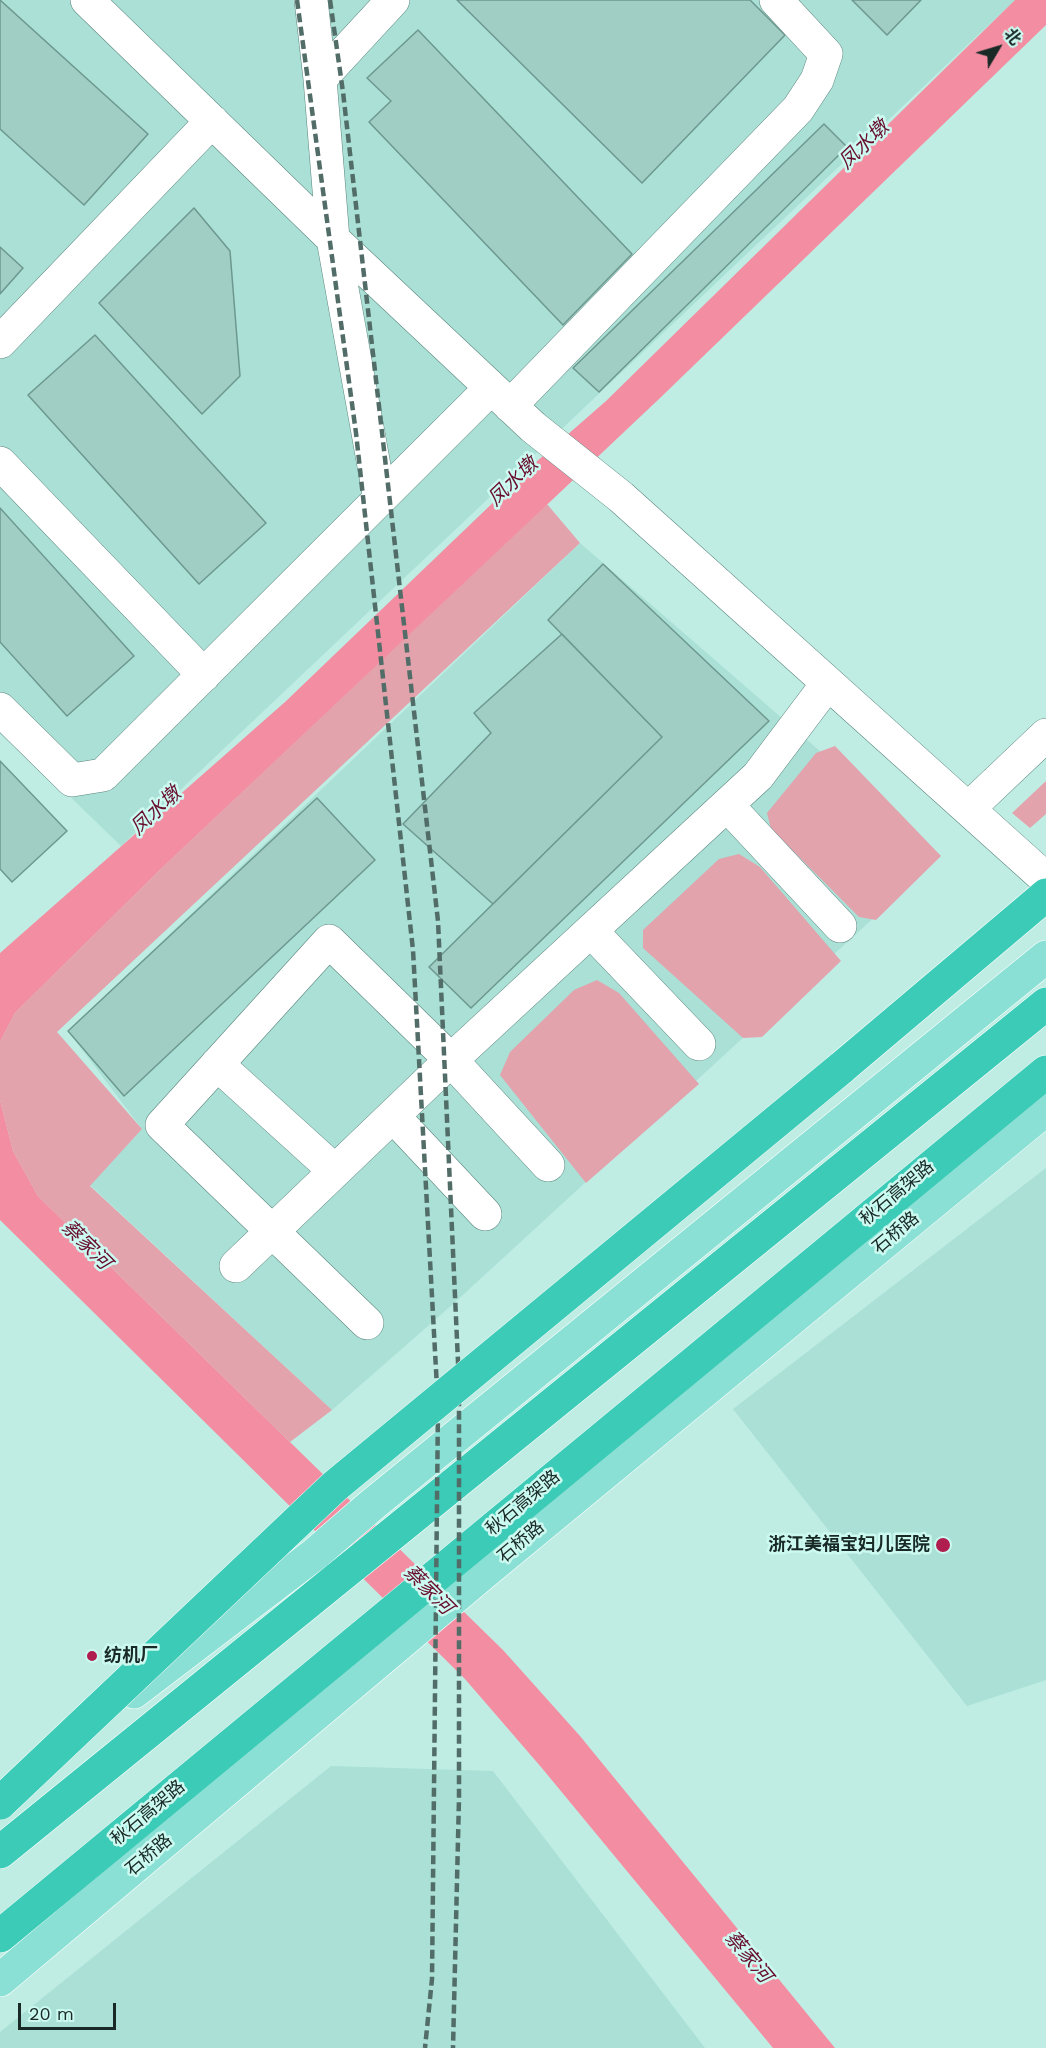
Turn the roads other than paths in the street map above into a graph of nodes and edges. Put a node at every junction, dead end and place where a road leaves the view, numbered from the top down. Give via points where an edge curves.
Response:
1 (87, 0) edge
2 (311, 0) edge
3 (393, 0) edge
4 (776, 0) edge
5 (320, 79) junction
6 (212, 121) junction
7 (333, 239) junction
8 (0, 342) edge
9 (511, 407) junction
10 (0, 462) edge
11 (380, 499) junction
12 (204, 675) junction
13 (828, 683) junction
14 (0, 709) edge
15 (1046, 735) edge
16 (727, 804) junction
17 (968, 809) junction
18 (1046, 879) edge
19 (1046, 895) edge
20 (840, 926) dead end
21 (591, 931) junction
22 (1046, 957) edge
23 (1046, 1004) edge
24 (699, 1044) dead end
25 (451, 1060) junction
26 (217, 1064) junction
27 (1046, 1072) edge
28 (1046, 1079) edge
29 (1008, 1102) junction
30 (1046, 1109) edge
31 (393, 1116) junction
32 (548, 1165) dead end
33 (334, 1171) junction
34 (485, 1214) dead end
35 (272, 1231) junction
36 (236, 1266) dead end
37 (367, 1323) dead end
38 (0, 1795) edge
39 (0, 1803) edge
40 (0, 1852) edge
41 (0, 1936) edge
42 (0, 1980) edge

1 - 6 street
2 - 5 street
3 - 5 street
4 - 9 street via 826,54 817,80 798,109
5 - 7 street
6 - 7 street
6 - 8 street
7 - 9 street
7 - 11 street
9 - 11 street
9 - 13 street via 621,498
10 - 12 street
11 - 12 street
12 - 14 street via 103,775 93,777 72,780
13 - 16 street via 758,776
13 - 17 street
15 - 17 street
16 - 20 street
16 - 21 street
17 - 18 street
19 - 39 highway, bridge via 335,1486
21 - 24 street
21 - 25 street
22 - 38 main road via 315,1554
23 - 40 highway
25 - 26 street via 329,941
25 - 31 street
25 - 32 street
26 - 33 street
26 - 35 street via 162,1125
27 - 29 highway, 秋石高架路
28 - 29 highway
29 - 41 highway, 秋石高架路
30 - 42 main road, 石桥路 via 486,1571
31 - 33 street
31 - 34 street
33 - 35 street
35 - 36 street
35 - 37 street

